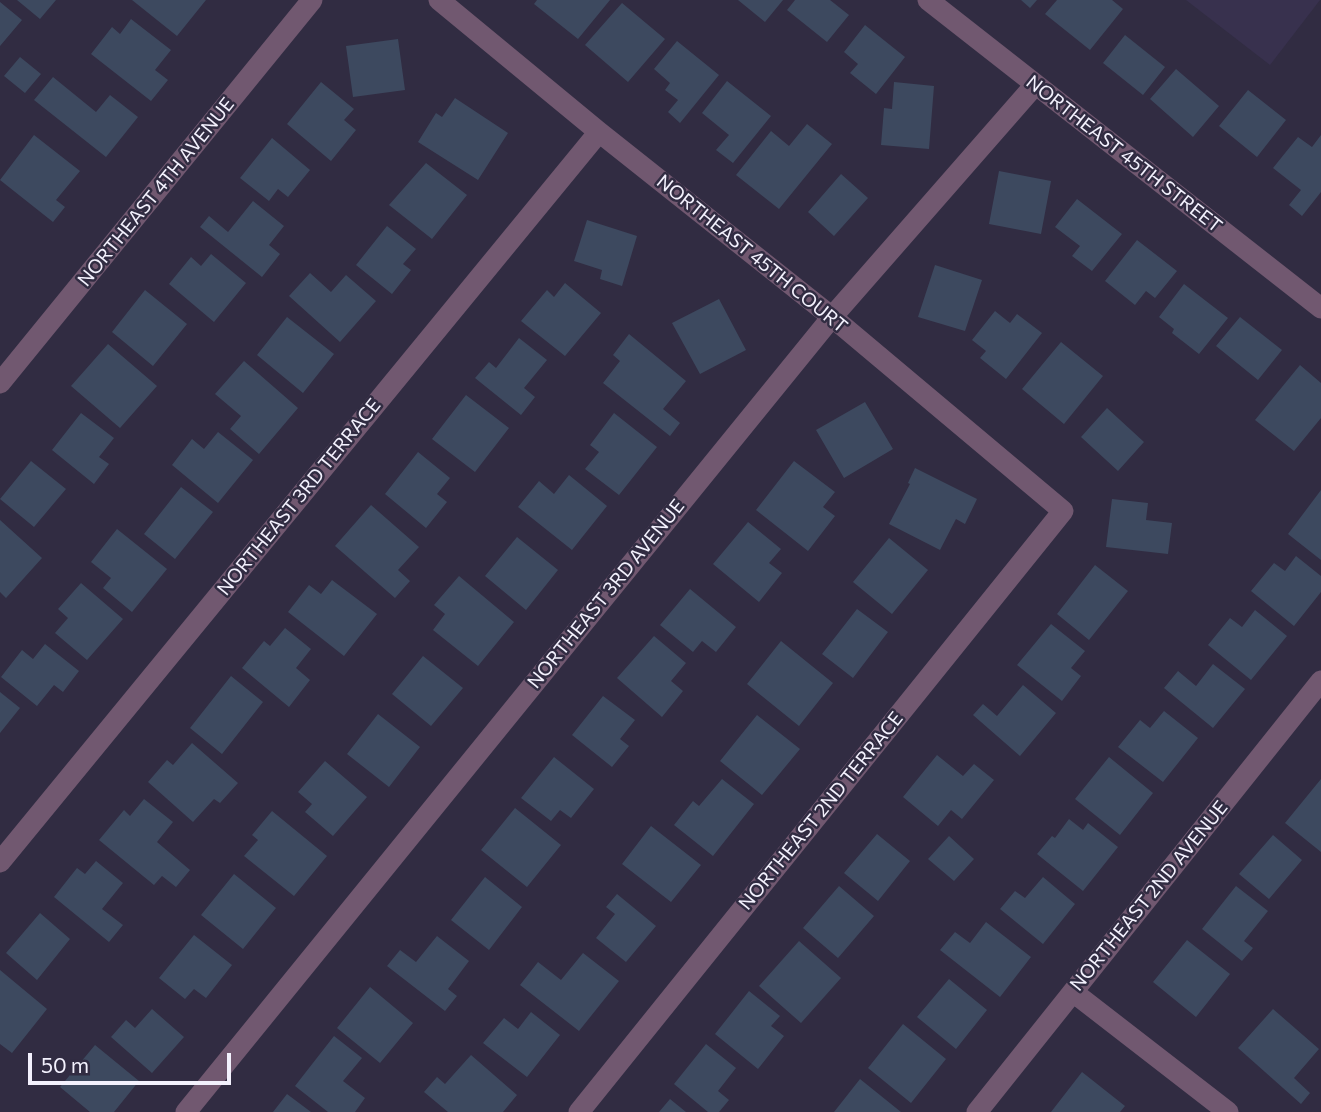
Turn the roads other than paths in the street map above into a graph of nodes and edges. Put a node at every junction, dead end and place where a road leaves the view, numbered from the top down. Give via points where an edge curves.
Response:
1 (312, 0) edge
2 (439, 0) edge
3 (928, 0) edge
4 (1035, 85) junction
5 (599, 132) junction
6 (1321, 308) edge
7 (832, 317) junction
8 (0, 383) edge
9 (1063, 511) joint
10 (1321, 681) edge
11 (0, 862) edge
12 (1073, 992) junction
13 (186, 1112) edge
14 (579, 1112) edge
15 (977, 1112) edge
16 (1228, 1112) edge

1 - 8 street, NORTHEAST 4TH AVENUE
2 - 5 street, NORTHEAST 45TH COURT
3 - 4 street, NORTHEAST 45TH STREET
4 - 6 street, NORTHEAST 45TH STREET
4 - 7 street, NORTHEAST 3RD AVENUE
5 - 7 street, NORTHEAST 45TH COURT
5 - 11 street, NORTHEAST 3RD TERRACE
7 - 9 street, NORTHEAST 45TH COURT
7 - 13 street, NORTHEAST 3RD AVENUE
9 - 14 street, NORTHEAST 2ND TERRACE
10 - 12 street, NORTHEAST 2ND AVENUE
12 - 15 street, NORTHEAST 2ND AVENUE
12 - 16 street

